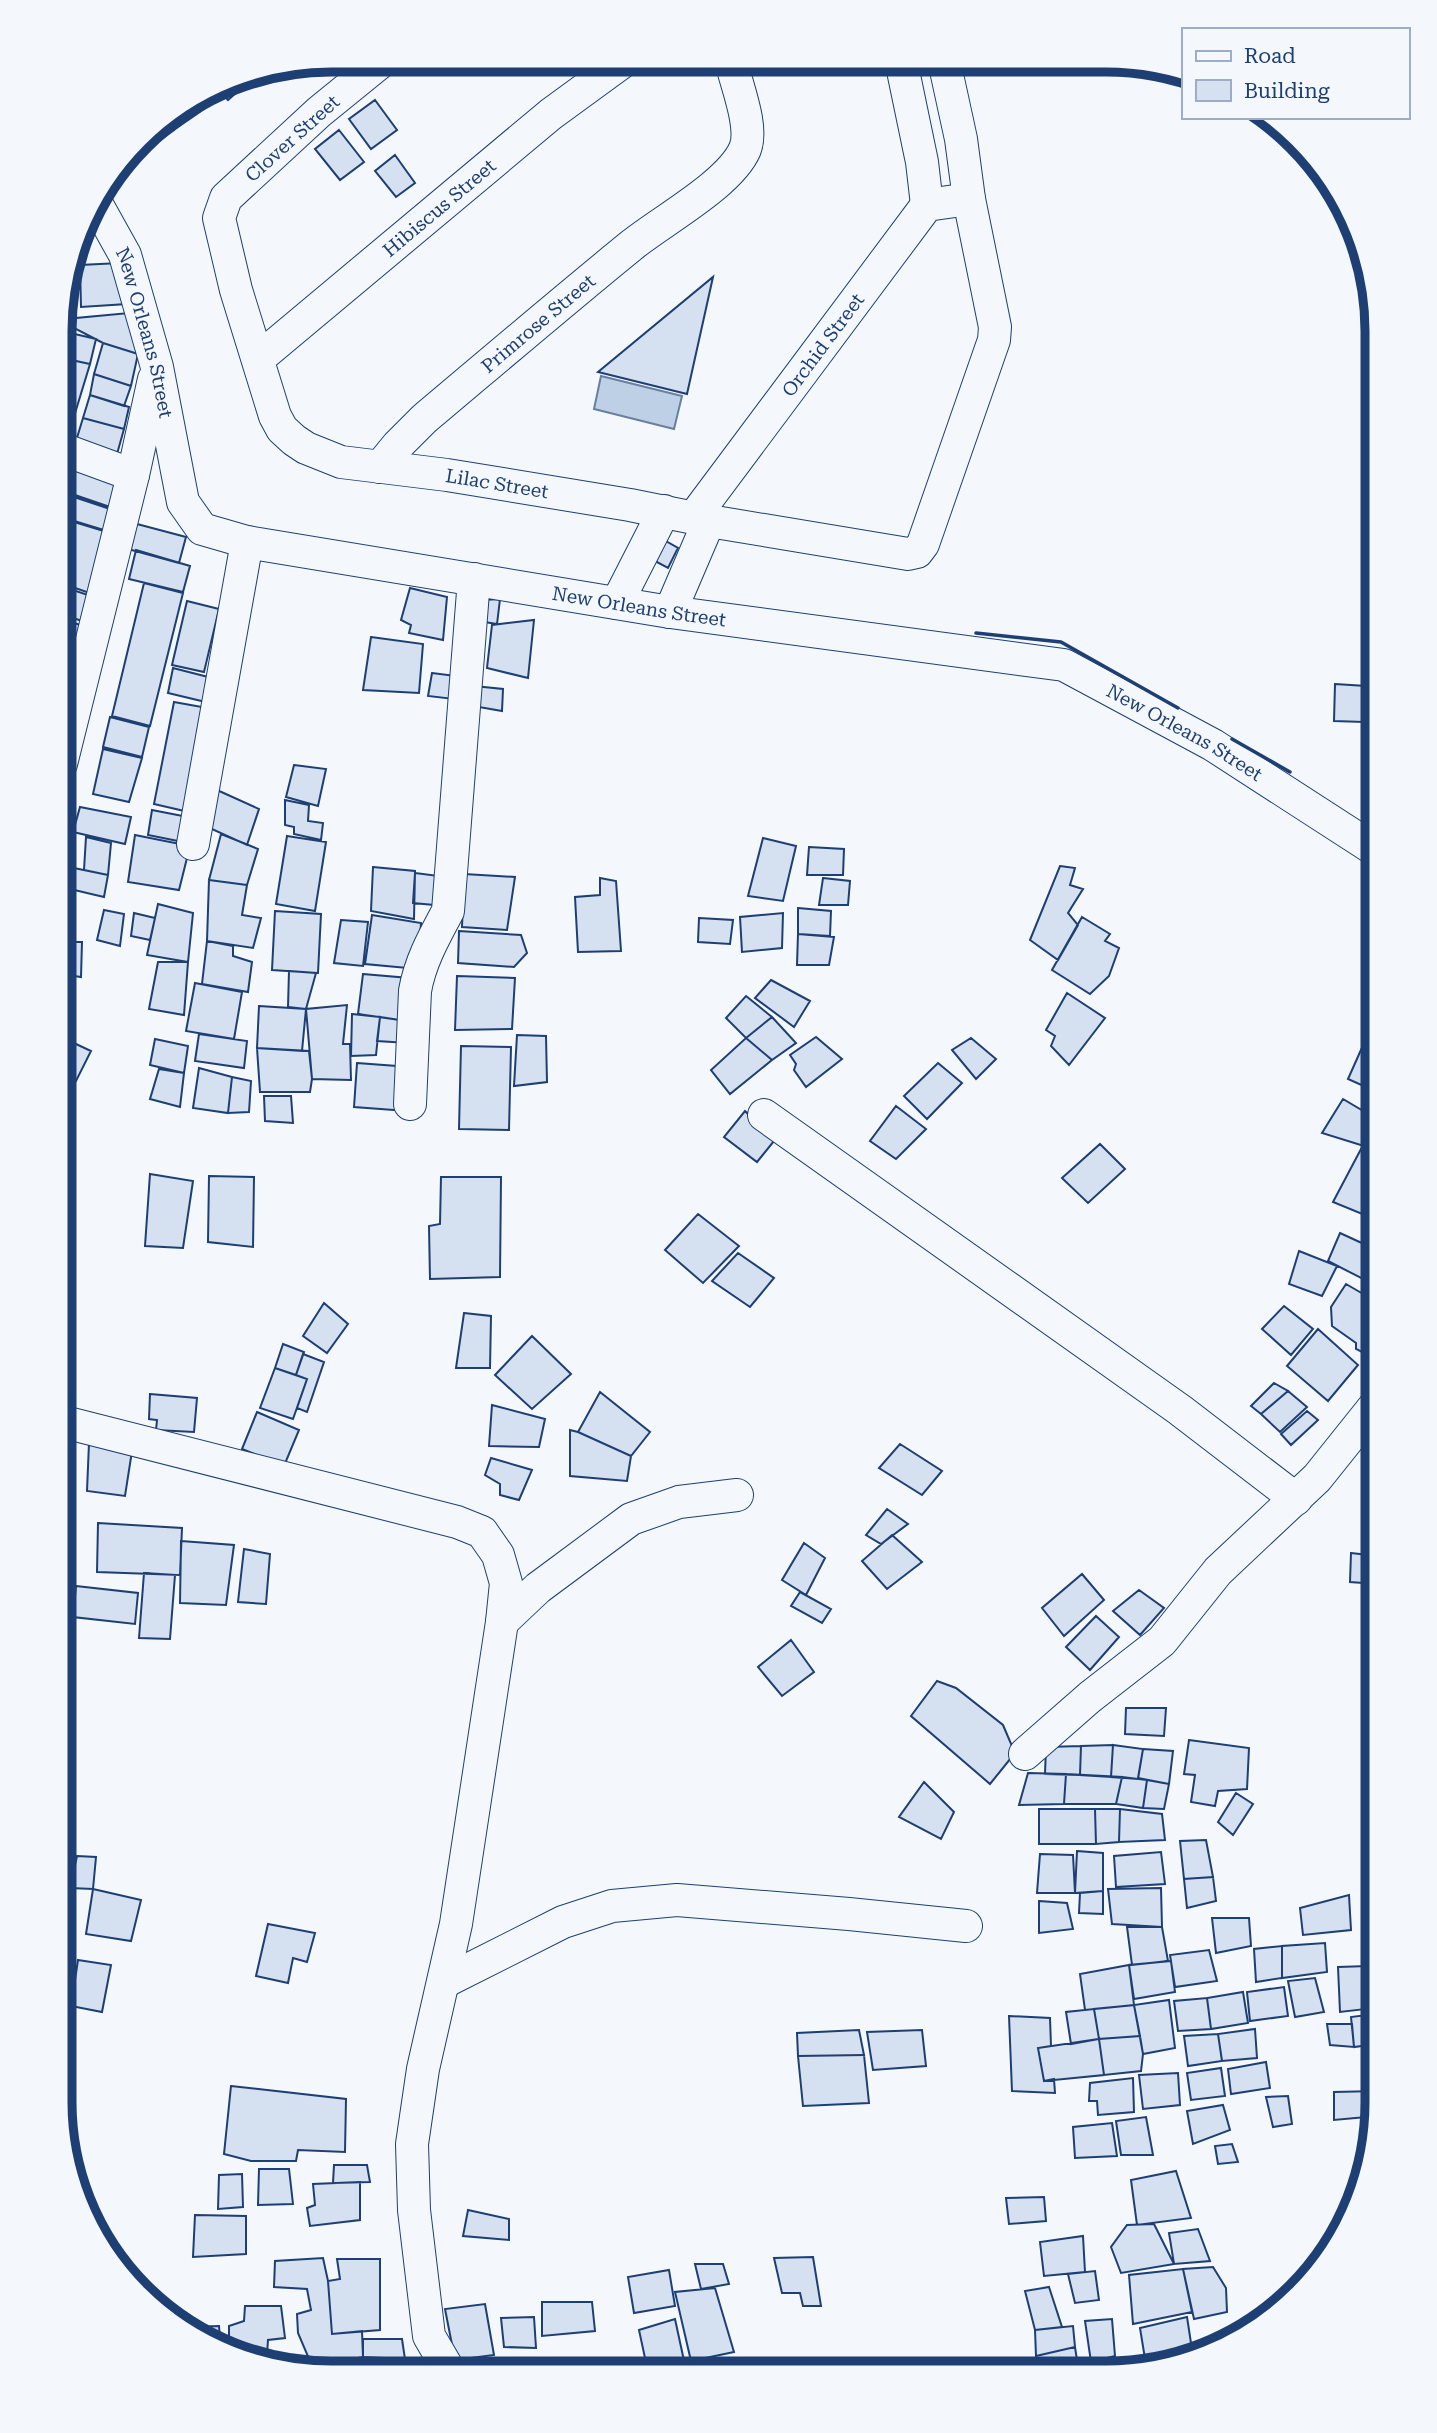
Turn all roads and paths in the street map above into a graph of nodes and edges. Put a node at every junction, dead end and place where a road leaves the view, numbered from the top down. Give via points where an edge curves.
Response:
1 (368, 72) edge
2 (609, 72) edge
3 (733, 72) edge
4 (903, 72) edge
5 (946, 72) edge
6 (969, 200) junction
7 (927, 205) junction
8 (101, 211) edge
9 (221, 228) joint
10 (258, 359) junction
11 (157, 367) junction
12 (72, 453) edge
13 (380, 467) junction
14 (133, 475) junction
15 (689, 516) junction
16 (247, 542) junction
17 (474, 579) junction
18 (617, 603) junction
19 (670, 612) junction
20 (72, 720) edge
21 (1365, 842) edge
22 (193, 844) dead end
23 (410, 1104) dead end
24 (764, 1115) dead end
25 (1365, 1418) edge
26 (72, 1424) edge
27 (737, 1495) dead end
28 (1296, 1499) junction
29 (502, 1622) junction
30 (1024, 1754) dead end
31 (966, 1926) dead end
32 (444, 1982) junction
33 (444, 2361) edge

1 - 9 street, Clover Street via 226,198 219,218
2 - 10 street, Hibiscus Street via 551,114
3 - 13 street, Primrose Street via 748,136 733,167 424,419
4 - 7 street
5 - 6 street
6 - 7 street
6 - 15 street, Lilac Street via 994,340 918,552 908,554
7 - 15 street, Orchid Street
8 - 11 street, New Orleans Street via 125,255
9 - 10 street, Lilac Street
10 - 13 street, Lilac Street via 275,416 294,440 341,462
11 - 14 street
11 - 16 street, New Orleans Street via 183,502 202,529
12 - 14 street
13 - 15 street, Lilac Street
14 - 20 street
15 - 18 street
15 - 19 street
16 - 17 street, New Orleans Street
16 - 22 street
17 - 18 street, New Orleans Street
17 - 23 street via 448,911 418,975
18 - 19 street, New Orleans Street
19 - 21 street, New Orleans Street via 1064,664 1213,745
24 - 28 street via 1180,1410
25 - 28 street
26 - 29 street via 482,1532 498,1555 506,1583
27 - 29 street via 679,1502 631,1519 538,1588
28 - 30 street via 1218,1570 1162,1641
29 - 32 street
31 - 32 street via 677,1900 612,1906 563,1922
32 - 33 street via 423,2069 412,2144 414,2210 429,2336

